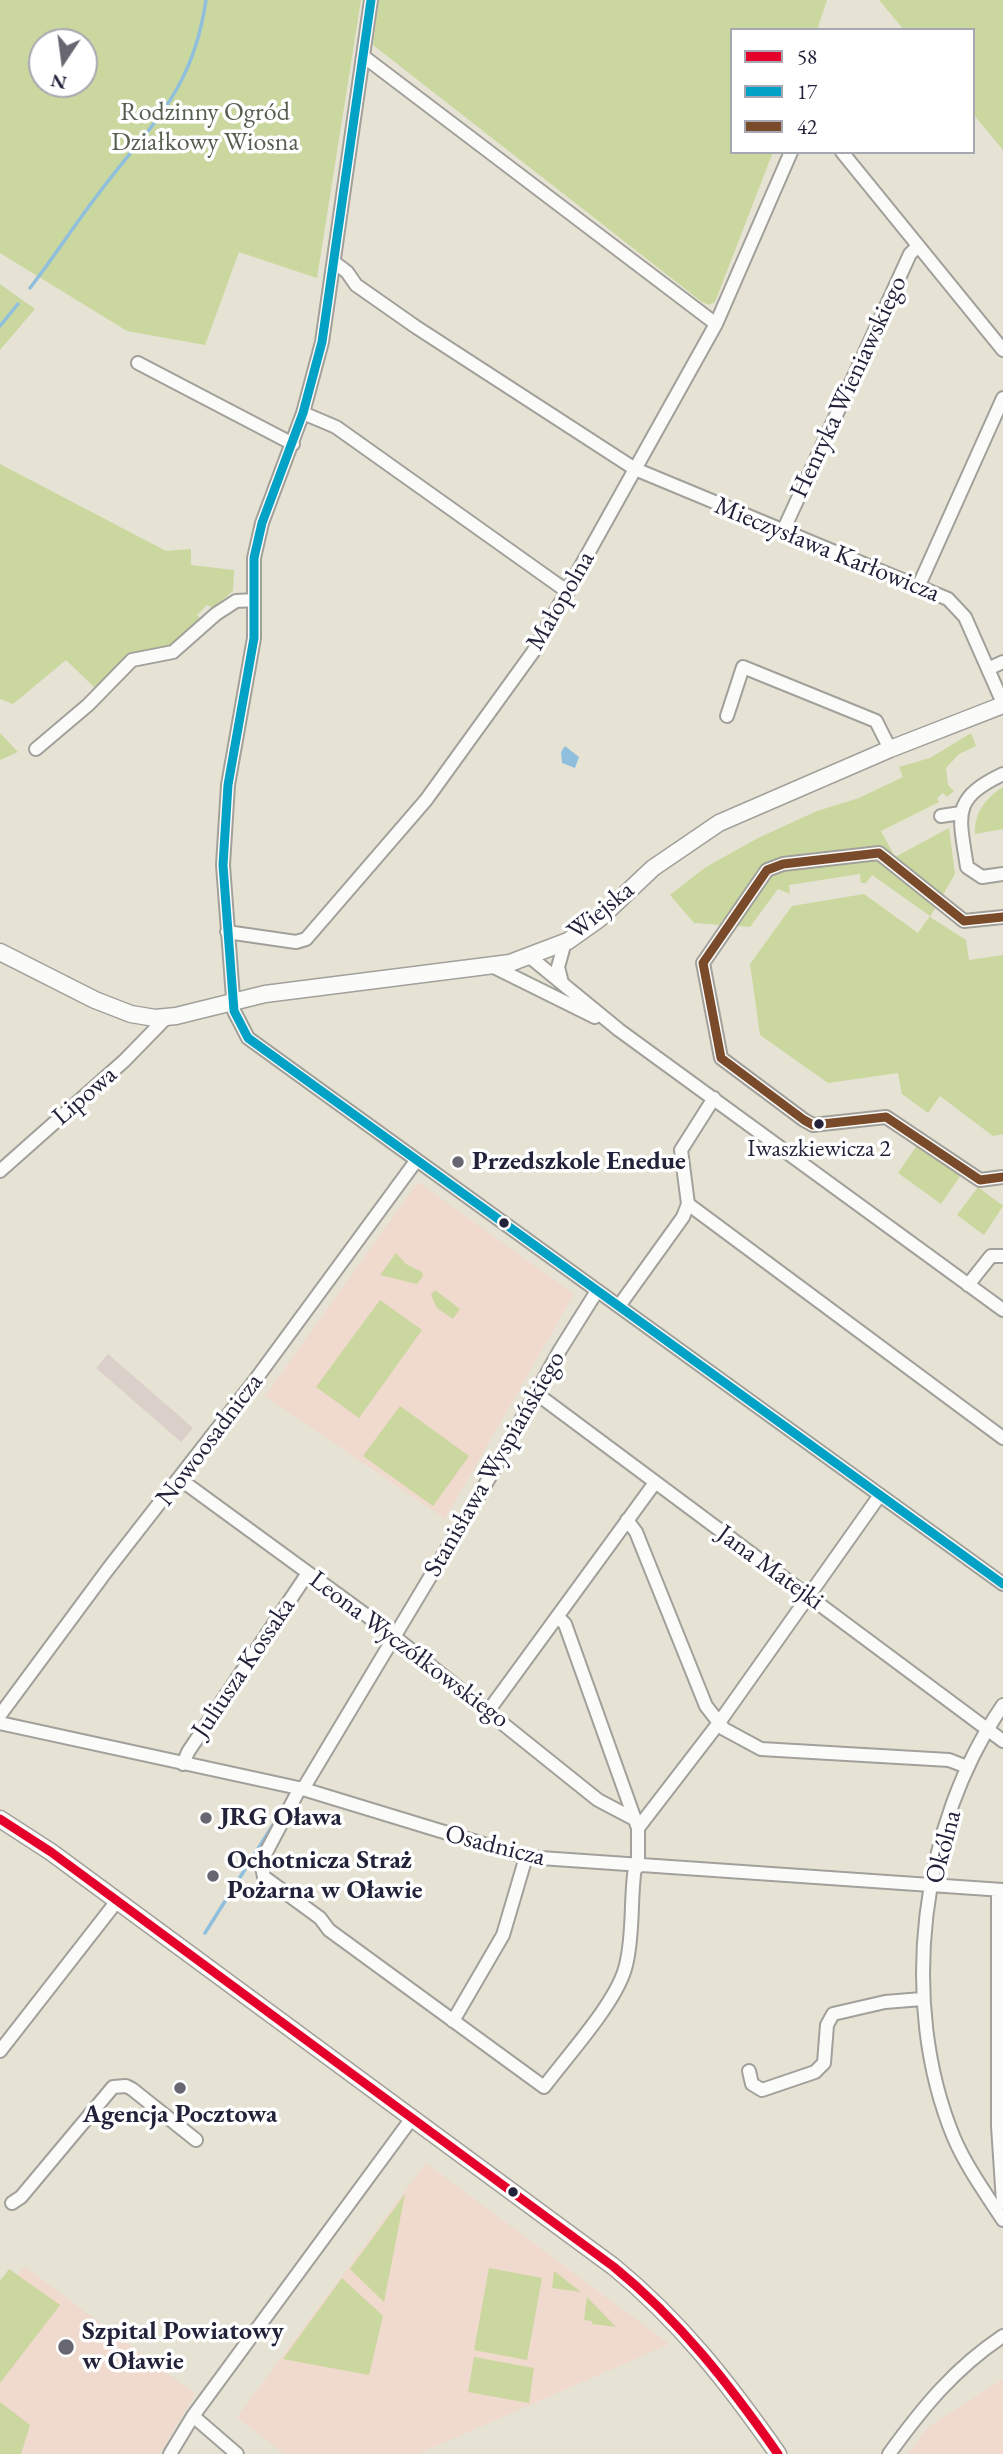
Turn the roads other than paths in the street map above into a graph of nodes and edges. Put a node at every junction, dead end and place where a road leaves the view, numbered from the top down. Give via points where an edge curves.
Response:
1 (371, 0) edge
2 (363, 56) junction
3 (790, 154) edge
4 (844, 154) edge
5 (918, 246) junction
6 (334, 262) junction
7 (332, 281) junction
8 (356, 285) junction
9 (716, 324) junction
10 (1003, 351) edge
11 (138, 363) dead end
12 (1003, 398) edge
13 (303, 413) junction
14 (293, 444) junction
15 (635, 469) junction
16 (783, 531) junction
17 (919, 585) junction
18 (568, 592) junction
19 (254, 600) junction
20 (1003, 662) edge
21 (988, 668) junction
22 (1003, 704) edge
23 (727, 716) dead end
24 (36, 749) dead end
25 (890, 749) junction
26 (1003, 774) edge
27 (961, 813) junction
28 (941, 816) dead end
29 (1003, 874) edge
30 (1003, 917) edge
31 (227, 932) junction
32 (565, 942) junction
33 (0, 952) edge
34 (529, 957) junction
35 (492, 966) junction
36 (562, 983) junction
37 (537, 986) junction
38 (233, 1001) junction
39 (166, 1018) junction
40 (619, 1030) junction
41 (714, 1098) junction
42 (416, 1161) junction
43 (0, 1171) edge
44 (1003, 1177) edge
45 (688, 1204) junction
46 (1003, 1255) edge
47 (968, 1285) junction
48 (597, 1292) junction
49 (619, 1306) junction
50 (1003, 1310) edge
51 (537, 1394) junction
52 (1003, 1438) edge
53 (181, 1480) junction
54 (654, 1484) junction
55 (880, 1495) junction
56 (627, 1520) junction
57 (307, 1573) junction
58 (1003, 1584) edge
59 (808, 1596) junction
60 (558, 1617) junction
61 (394, 1636) junction
62 (1003, 1705) edge
63 (489, 1710) junction
64 (0, 1715) edge
65 (0, 1723) edge
66 (718, 1724) junction
67 (987, 1729) junction
68 (1003, 1741) edge
69 (183, 1764) junction
70 (967, 1766) junction
71 (302, 1789) junction
72 (624, 1789) junction
73 (607, 1806) junction
74 (0, 1819) edge
75 (637, 1824) junction
76 (526, 1857) junction
77 (637, 1867) junction
78 (932, 1884) junction
79 (1000, 1890) edge
80 (117, 1900) junction
81 (922, 1999) junction
82 (453, 2021) junction
83 (0, 2051) edge
84 (749, 2071) dead end
85 (412, 2118) junction
86 (196, 2140) dead end
87 (1003, 2202) edge
88 (12, 2203) dead end
89 (1003, 2220) edge
90 (1003, 2336) edge
91 (193, 2416) junction
92 (170, 2454) edge
93 (237, 2454) edge
94 (778, 2454) edge
95 (890, 2454) edge

1 - 2 street
2 - 6 street
2 - 9 street
3 - 9 street, Małopolna
4 - 5 street
5 - 10 street
5 - 16 street, Henryka Wieniawskiego via 899,276
6 - 7 street
6 - 8 street
7 - 8 street
7 - 13 street
8 - 15 street, Mieczysława Karłowicza
9 - 15 street, Małopolna
11 - 14 street
12 - 17 street
13 - 14 street
13 - 18 street via 336,427
14 - 19 street via 256,545
15 - 16 street, Mieczysława Karłowicza
15 - 18 street, Małopolna
16 - 17 street, Mieczysława Karłowicza
17 - 21 street, Mieczysława Karłowicza via 948,599 960,611
18 - 31 street, Małopolna via 533,652 426,800 306,939 296,942
19 - 24 street via 236,601 215,614 173,652 132,660
19 - 31 street via 254,638 225,824
20 - 21 street
21 - 22 street, Mieczysława Karłowicza
22 - 25 main road, Wiejska
23 - 25 street via 743,667 876,721
25 - 32 main road, Wiejska via 696,836 599,919
26 - 27 street via 974,788
27 - 28 street
27 - 29 street via 967,867 982,877
30 - 44 street via 964,921 879,853 783,864 767,870 703,963 721,1058 804,1120 813,1125 886,1117 980,1180
31 - 38 street
32 - 34 main road, Wiejska
32 - 36 street via 558,967
33 - 39 main road via 95,1000 146,1017
34 - 35 main road, Wiejska
34 - 36 street
34 - 37 street via 527,971
35 - 37 street
35 - 38 main road, Wiejska
36 - 40 street
37 - 40 street
38 - 39 main road, Wiejska
38 - 42 street via 237,1022 248,1038
39 - 43 street, Lipowa
40 - 41 street
41 - 45 street via 681,1150
41 - 47 street
42 - 48 street
42 - 53 street, Nowoosadnicza
45 - 49 street via 677,1228
45 - 52 street
46 - 47 street via 991,1256
47 - 50 street
48 - 49 street
48 - 51 street, Stanisława Wyspiańskiego
49 - 55 street
51 - 54 street, Jana Matejki
51 - 61 street, Stanisława Wyspiańskiego
53 - 57 street, Leona Wyczółkowskiego
53 - 64 street, Nowoosadnicza
54 - 56 street
54 - 59 street, Jana Matejki
55 - 58 street
55 - 59 street
56 - 60 street
56 - 66 street via 636,1532 706,1706
57 - 61 street, Leona Wyczółkowskiego
57 - 69 street, Juliusza Kossaka
59 - 66 street
59 - 67 street, Jana Matejki
60 - 63 street
60 - 72 street via 565,1624
61 - 63 street, Leona Wyczółkowskiego
61 - 71 street, Stanisława Wyspiańskiego
62 - 67 street, Okólna
63 - 73 street, Leona Wyczółkowskiego
65 - 69 street, Osadnicza
66 - 70 street via 761,1749 949,1760
66 - 75 street
67 - 68 street, Jana Matejki
67 - 70 street, Okólna
69 - 71 street, Osadnicza
70 - 78 street, Okólna
71 - 76 street, Osadnicza
71 - 82 street, Stanisława Wyspiańskiego via 261,1862 264,1877
72 - 73 street via 621,1800
72 - 75 street
73 - 75 street, Leona Wyczółkowskiego
74 - 80 main road
75 - 77 street
76 - 77 street, Osadnicza
76 - 82 street via 503,1935
77 - 78 street, Osadnicza
77 - 82 street, Stanisława Wyspiańskiego via 623,1976 544,2087
78 - 79 street, Osadnicza
78 - 81 street, Okólna
79 - 87 street via 998,2126
80 - 83 street
80 - 85 main road
81 - 84 street via 833,2014 827,2025 824,2063 815,2072 762,2091 752,2084
81 - 89 street, Okólna via 929,2060 954,2139
85 - 91 street
85 - 94 main road via 646,2294 700,2348
86 - 88 street via 132,2089 113,2087
90 - 95 street via 971,2357 944,2383
91 - 92 street
91 - 93 street

